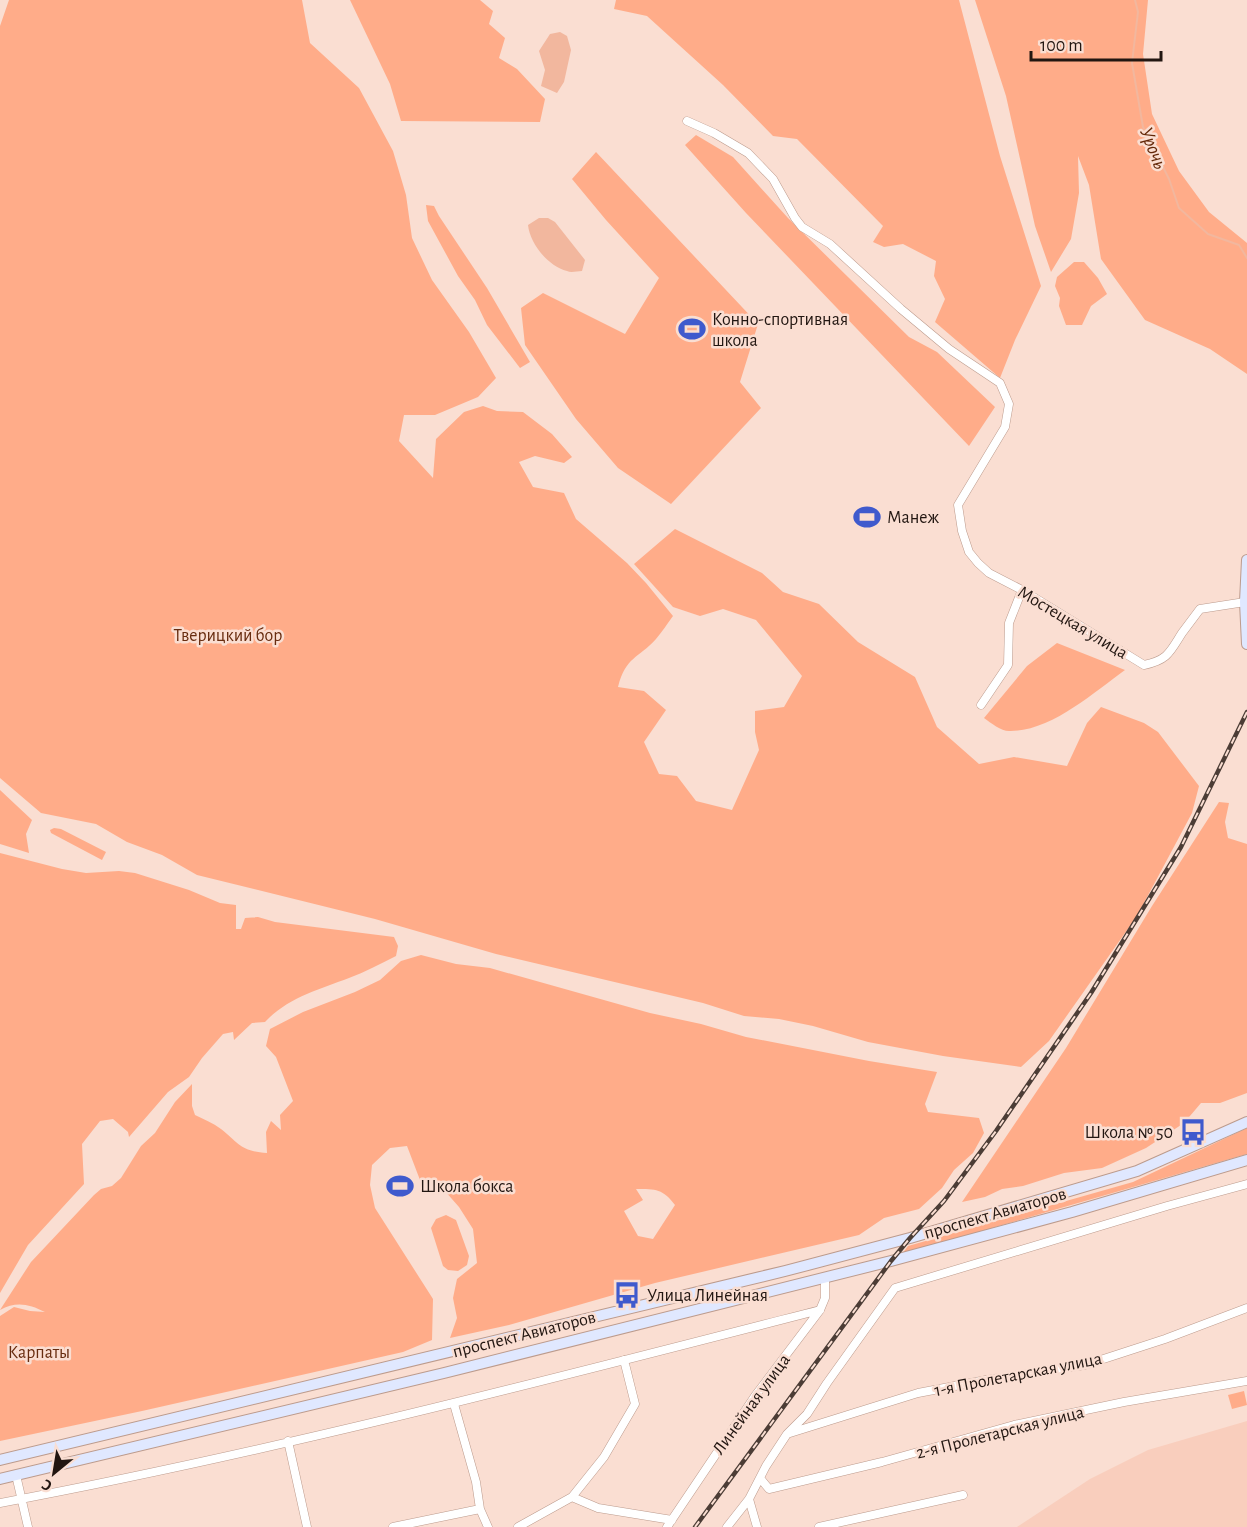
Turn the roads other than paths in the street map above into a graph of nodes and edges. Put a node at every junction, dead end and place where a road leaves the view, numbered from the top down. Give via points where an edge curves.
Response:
1 (687, 122) dead end
2 (1247, 560) edge
3 (1022, 590) junction
4 (1245, 602) junction
5 (1247, 645) edge
6 (981, 705) dead end
7 (1247, 1122) edge
8 (1247, 1160) edge
9 (1247, 1184) edge
10 (825, 1278) junction
11 (1247, 1308) edge
12 (820, 1310) junction
13 (624, 1360) junction
14 (1247, 1381) edge
15 (454, 1404) junction
16 (788, 1434) junction
17 (288, 1442) junction
18 (0, 1460) edge
19 (16, 1475) junction
20 (760, 1478) junction
21 (0, 1479) edge
22 (963, 1495) dead end
23 (572, 1497) junction
24 (21, 1499) junction
25 (749, 1499) junction
26 (0, 1503) edge
27 (480, 1509) junction
28 (861, 1518) junction
29 (669, 1523) edge
30 (28, 1527) edge
31 (307, 1527) edge
32 (393, 1527) edge
33 (488, 1527) edge
34 (518, 1527) edge
35 (727, 1527) edge
36 (757, 1527) edge
37 (819, 1527) edge
38 (864, 1527) edge

1 - 3 street, Мостецкая улица via 748,153 773,179 802,227 836,248 949,349 1000,383 1009,404 1005,427 958,505 969,552 989,573
2 - 4 main road
3 - 4 street, Мостецкая улица via 1144,665 1171,653 1200,609
3 - 6 street via 1009,622 1008,665
4 - 5 main road
7 - 18 main road, проспект Авиаторов via 1137,1171 910,1238
8 - 10 main road, проспект Авиаторов
9 - 16 street via 895,1288 807,1414
10 - 12 street, Линейная улица via 825,1298
10 - 19 main road, проспект Авиаторов
11 - 16 street, 1-я Пролетарская улица via 1085,1365 918,1393
12 - 13 street
12 - 29 street, Линейная улица via 755,1396
13 - 15 street
13 - 23 street via 635,1404 604,1457
14 - 20 street, 2-я Пролетарская улица via 1014,1425 769,1489
15 - 17 street
15 - 27 street
16 - 20 street
17 - 24 street
17 - 31 street
19 - 21 main road, проспект Авиаторов
19 - 24 street
20 - 25 street
22 - 28 street
23 - 29 street via 598,1508
23 - 34 street
24 - 26 street
24 - 30 street
25 - 35 street
25 - 36 street
27 - 32 street
27 - 33 street
28 - 37 street
28 - 38 street

